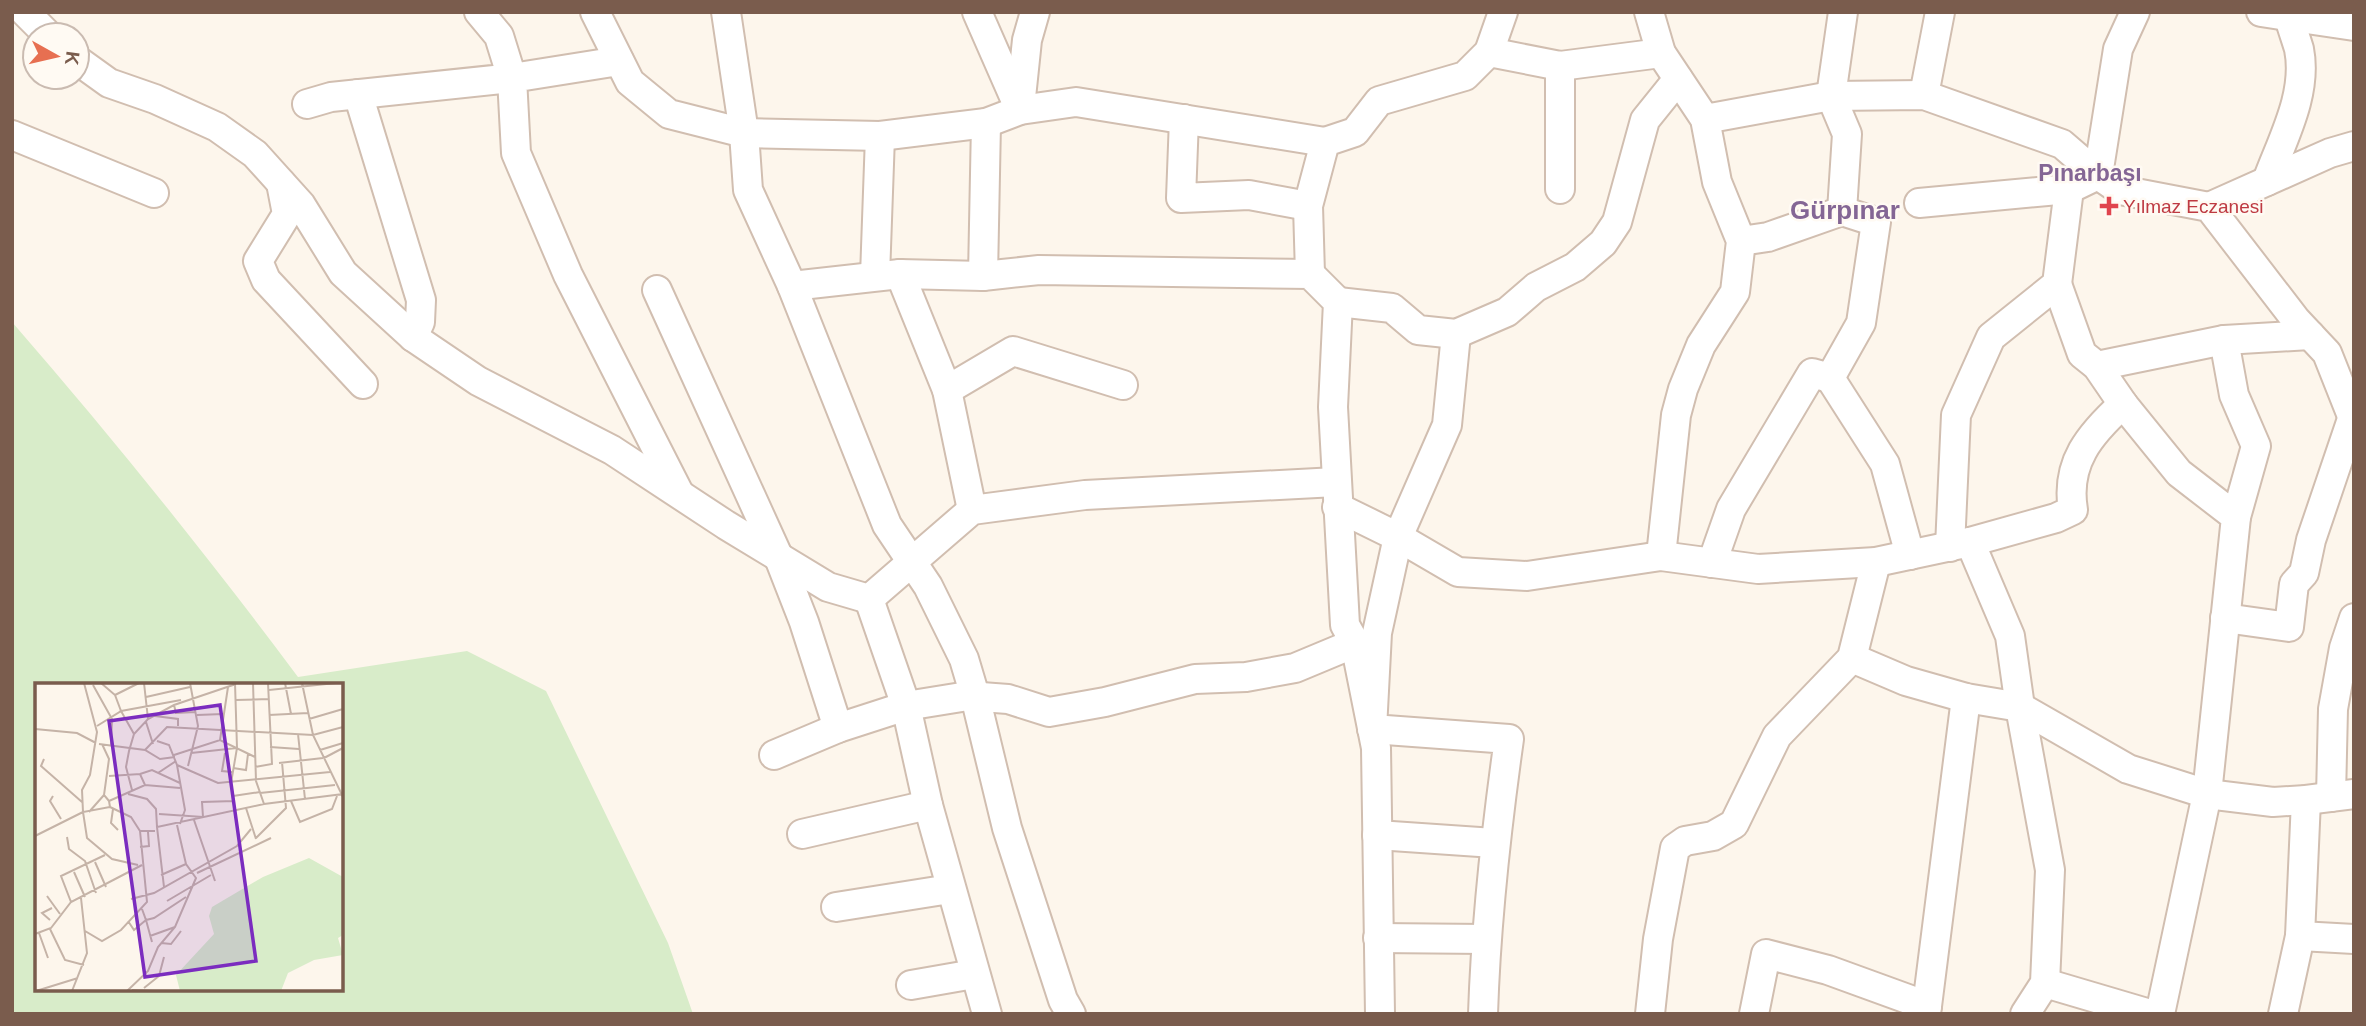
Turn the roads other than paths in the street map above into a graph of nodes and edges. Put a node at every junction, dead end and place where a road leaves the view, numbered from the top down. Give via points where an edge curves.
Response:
1 (479, 12) edge
2 (595, 12) edge
3 (726, 12) edge
4 (977, 12) edge
5 (1035, 12) edge
6 (1503, 12) edge
7 (1649, 12) edge
8 (1843, 12) edge
9 (1940, 12) edge
10 (2135, 12) edge
11 (2261, 12) edge
12 (2289, 18) junction
13 (2354, 26) edge
14 (1489, 52) junction
15 (1661, 53) junction
16 (619, 61) junction
17 (1560, 66) junction
18 (91, 70) edge
19 (512, 78) junction
20 (1678, 79) junction
21 (358, 94) junction
22 (1924, 95) junction
23 (1831, 96) junction
24 (307, 104) dead end
25 (1020, 110) junction
26 (1184, 119) junction
27 (1705, 119) junction
28 (986, 123) junction
29 (744, 133) junction
30 (12, 135) edge
31 (880, 136) junction
32 (1325, 142) junction
33 (2354, 146) edge
34 (2098, 175) junction
35 (2267, 181) junction
36 (281, 183) junction
37 (1560, 189) dead end
38 (2069, 189) junction
39 (153, 193) dead end
40 (1919, 203) dead end
41 (1308, 206) junction
42 (2209, 207) junction
43 (1842, 211) junction
44 (1741, 241) junction
45 (1310, 274) junction
46 (887, 275) junction
47 (983, 276) junction
48 (2057, 284) junction
49 (792, 286) junction
50 (657, 290) dead end
51 (1338, 302) junction
52 (1456, 334) junction
53 (412, 337) junction
54 (2224, 340) junction
55 (2330, 347) edge
56 (2097, 366) junction
57 (1830, 378) junction
58 (363, 384) dead end
59 (1123, 385) dead end
60 (947, 390) junction
61 (2123, 404) junction
62 (2353, 420) edge
63 (679, 494) junction
64 (1337, 494) junction
65 (972, 510) junction
66 (2236, 517) junction
67 (1398, 537) junction
68 (1960, 544) junction
69 (1910, 555) junction
70 (1661, 556) junction
71 (779, 558) junction
72 (1876, 562) junction
73 (911, 563) junction
74 (1712, 563) junction
75 (869, 599) junction
76 (2225, 618) junction
77 (2354, 618) edge
78 (1355, 643) junction
79 (1852, 658) junction
80 (975, 696) junction
81 (1966, 698) junction
82 (906, 706) junction
83 (2020, 707) junction
84 (838, 727) junction
85 (1372, 729) junction
86 (774, 755) dead end
87 (2207, 794) junction
88 (2330, 797) edge
89 (928, 805) junction
90 (802, 834) dead end
91 (1377, 835) junction
92 (1494, 843) junction
93 (950, 889) junction
94 (836, 907) dead end
95 (2300, 936) junction
96 (1378, 938) junction
97 (1486, 939) junction
98 (2354, 939) edge
99 (974, 974) junction
100 (2045, 983) junction
101 (911, 985) dead end
102 (1926, 1010) edge
103 (987, 1014) edge
104 (1071, 1014) edge
105 (1380, 1014) edge
106 (1483, 1014) edge
107 (1650, 1014) edge
108 (1754, 1014) edge
109 (2025, 1014) edge
110 (2150, 1014) edge
111 (2160, 1014) edge
112 (2283, 1014) edge

1 - 19 street via 499,36
2 - 16 street
3 - 29 street
4 - 25 street
5 - 25 street via 1027,40
6 - 14 street
7 - 15 street
8 - 23 street
9 - 22 street
10 - 34 street via 2118,49
11 - 12 street
12 - 13 street
12 - 35 street via 2299,50 2298,97
14 - 17 street
14 - 32 street via 1465,76 1379,101 1355,132
15 - 17 street
15 - 20 street
16 - 19 street
16 - 29 street via 630,82 670,114
17 - 37 street
18 - 36 street via 109,83 217,127 255,154
19 - 21 street
19 - 63 street via 516,153 568,275
20 - 27 street
20 - 52 street via 1645,120 1617,222 1603,243 1575,267 1536,286 1507,312
21 - 24 street
21 - 53 street via 421,300 420,321
22 - 23 street
22 - 34 street via 2062,144
23 - 27 street
23 - 43 street via 1847,134
25 - 26 street via 1076,102
25 - 28 street
26 - 32 street
26 - 41 street via 1181,198 1249,195
27 - 44 street via 1717,182
28 - 31 street
28 - 47 street
29 - 31 street
29 - 49 street via 748,190
30 - 39 street
31 - 46 street
32 - 41 street
33 - 35 street
34 - 38 street
34 - 42 street via 2120,190
35 - 42 street
36 - 53 street via 301,205 344,274
36 - 58 street via 287,214 258,261 266,281
38 - 40 street
38 - 48 street
41 - 45 street
42 - 55 street via 2296,320
43 - 44 street via 1768,237
43 - 57 street via 1876,222 1861,323
44 - 70 street via 1735,292 1701,345 1682,389
45 - 47 street via 1040,270
45 - 51 street
46 - 47 street
46 - 49 street
46 - 60 street
48 - 56 street via 2082,354
48 - 68 street via 1991,337 1956,415
49 - 73 street via 887,525
50 - 71 street
51 - 52 street via 1392,309 1418,330
51 - 64 street via 1333,407
52 - 67 street via 1447,425
53 - 63 street via 478,381 612,450
54 - 55 street
54 - 56 street
54 - 66 street via 2234,395 2256,446
55 - 62 street
56 - 61 street
57 - 69 street via 1885,464
57 - 74 street via 1812,373 1731,509
59 - 60 street via 1013,351
60 - 65 street
61 - 66 street via 2179,473
61 - 68 street via 2096,428 2075,466 2070,491 2073,510
62 - 76 street via 2304,573 2294,584 2289,627
63 - 71 street
64 - 65 street via 1085,495
64 - 67 street
64 - 78 street via 1345,625
65 - 73 street
66 - 76 street
67 - 70 street via 1458,572 1527,576
67 - 85 street via 1377,633
68 - 69 street
68 - 83 street via 2010,636
69 - 72 street
70 - 74 street
71 - 75 street via 828,587
71 - 84 street
72 - 74 street via 1758,569
72 - 79 street
73 - 75 street
73 - 80 street via 928,586 964,659
75 - 82 street
76 - 87 street
77 - 88 street via 2333,709
78 - 80 street via 1295,668 1246,677 1195,679 1049,712 1009,699
78 - 85 street
79 - 81 street via 1906,681
79 - 107 street via 1777,736 1734,824 1675,848
80 - 82 street
80 - 104 street via 1007,828
81 - 83 street
81 - 102 street
82 - 84 street
82 - 89 street
83 - 87 street via 2128,769
83 - 100 street via 2050,870
84 - 86 street
85 - 91 street
85 - 92 street via 1509,739
87 - 88 street via 2273,802
87 - 111 street
88 - 95 street
89 - 90 street
89 - 93 street
91 - 92 street
91 - 96 street
92 - 97 street
93 - 94 street
93 - 99 street
95 - 98 street
95 - 112 street
96 - 97 street
96 - 105 street
97 - 106 street
99 - 101 street
99 - 103 street
100 - 109 street
100 - 110 street
102 - 108 street via 1828,970 1766,954

